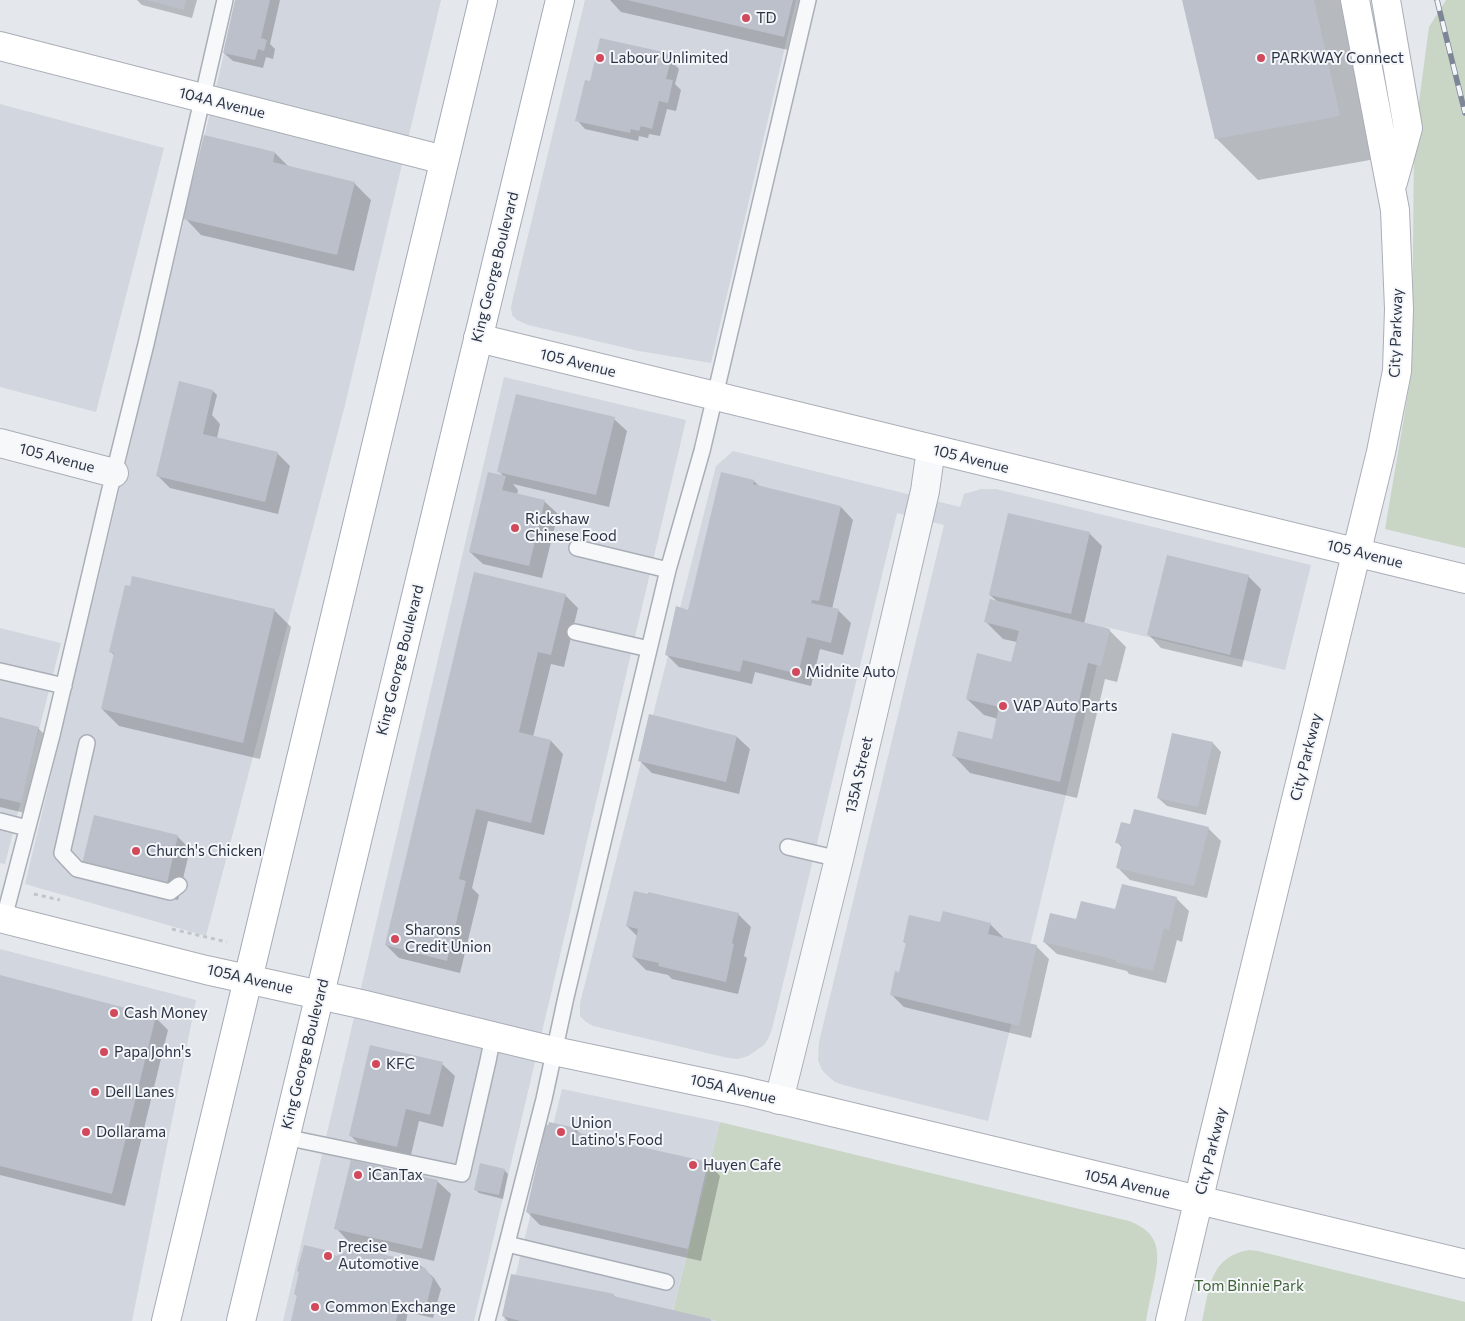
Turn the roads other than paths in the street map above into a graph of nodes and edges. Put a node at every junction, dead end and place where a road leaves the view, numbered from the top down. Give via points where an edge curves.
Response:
1 (225, 0) edge
2 (483, 0) edge
3 (560, 0) edge
4 (808, 0) edge
5 (1355, 0) edge
6 (1386, 0) edge
7 (0, 46) edge
8 (204, 98) junction
9 (444, 160) junction
10 (1391, 188) junction
11 (478, 338) junction
12 (715, 396) junction
13 (0, 443) edge
14 (931, 449) junction
15 (114, 473) junction
16 (578, 548) dead end
17 (1356, 552) junction
18 (668, 570) junction
19 (1465, 579) edge
20 (575, 632) dead end
21 (649, 650) junction
22 (0, 670) edge
23 (64, 686) junction
24 (87, 743) dead end
25 (0, 821) edge
26 (27, 828) junction
27 (788, 847) dead end
28 (839, 859) junction
29 (179, 885) dead end
30 (2, 918) edge
31 (248, 979) junction
32 (319, 995) junction
33 (493, 1036) junction
34 (554, 1051) junction
35 (779, 1100) junction
36 (285, 1137) junction
37 (1198, 1201) junction
38 (506, 1244) junction
39 (1465, 1264) edge
40 (666, 1282) dead end
41 (166, 1321) edge
42 (241, 1321) edge
43 (487, 1321) edge
44 (1170, 1321) edge

1 - 8 lane
2 - 9 street
3 - 11 street, King George Boulevard
4 - 12 lane
5 - 10 street, City Parkway
6 - 10 street, City Parkway via 1408,128
7 - 8 street, 104A Avenue
8 - 9 street, 104A Avenue
8 - 15 lane
9 - 31 street
10 - 17 street, City Parkway via 1395,210 1399,309 1397,371
11 - 12 street, 105 Avenue
11 - 32 street, King George Boulevard
12 - 14 street, 105 Avenue
12 - 18 lane
13 - 15 street, 105 Avenue
14 - 17 street, 105 Avenue
14 - 28 street, 135A Street via 925,491
15 - 23 lane
16 - 18 lane
17 - 19 street, 105 Avenue
17 - 37 street, City Parkway
18 - 21 lane
20 - 21 lane
21 - 34 lane
22 - 23 lane
23 - 26 lane
24 - 29 lane via 62,853 77,869 170,892
25 - 26 lane
26 - 30 lane
27 - 28 lane
28 - 35 street, 135A Street
30 - 31 street, 105A Avenue
31 - 32 street, 105A Avenue
31 - 41 street
32 - 33 street, 105A Avenue
32 - 36 street, King George Boulevard
33 - 34 street, 105A Avenue
33 - 36 lane via 462,1174
34 - 35 street, 105A Avenue
34 - 38 lane
35 - 37 street, 105A Avenue
36 - 42 street, King George Boulevard
37 - 39 street, 105A Avenue
37 - 44 street, City Parkway
38 - 40 lane
38 - 43 lane

